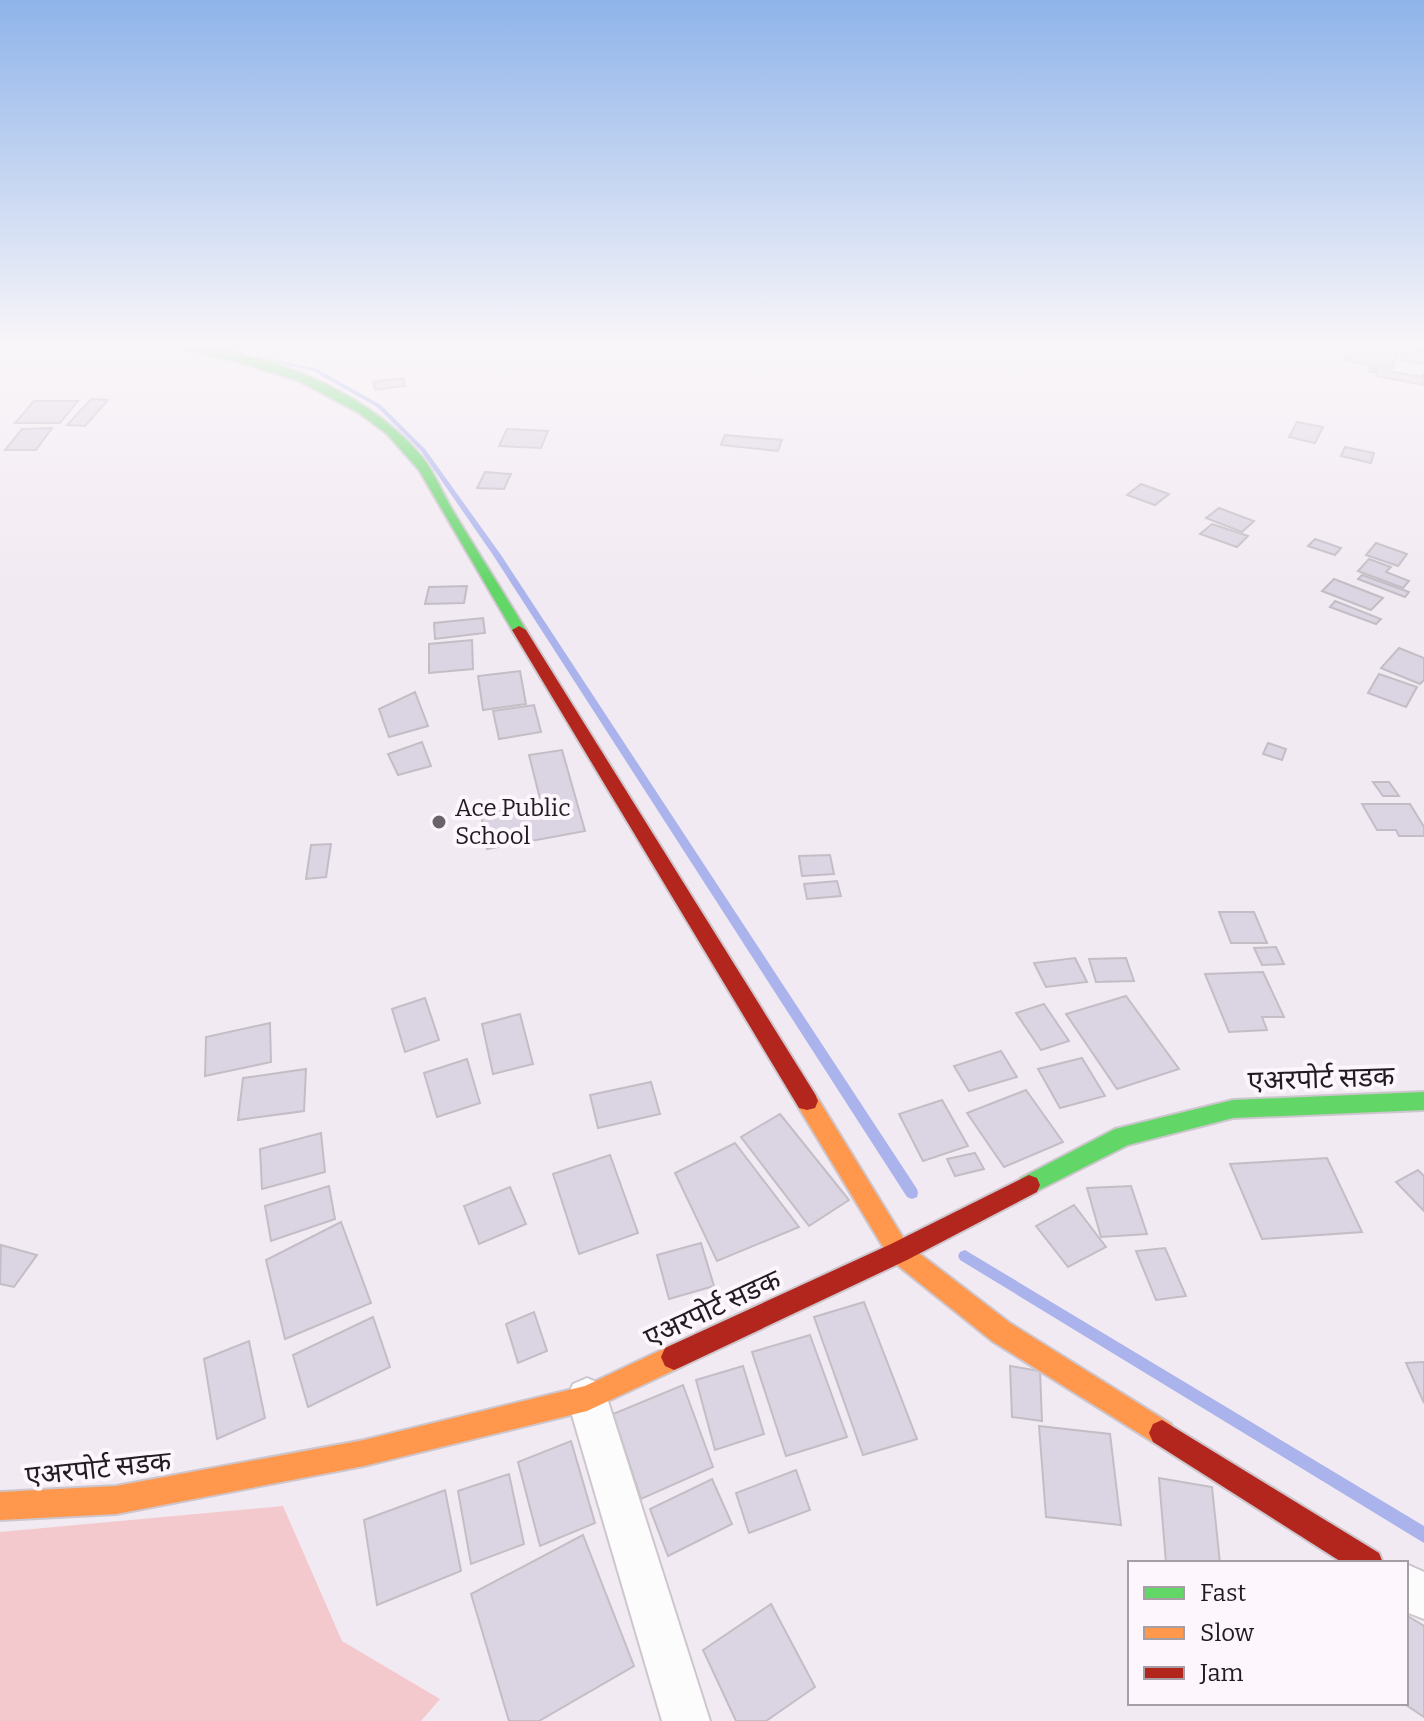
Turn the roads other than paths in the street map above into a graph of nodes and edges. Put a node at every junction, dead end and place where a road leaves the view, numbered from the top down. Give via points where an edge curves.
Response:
1 (386, 424) edge
2 (1424, 1101) edge
3 (899, 1252) junction
4 (587, 1398) junction
5 (0, 1506) edge
6 (1366, 1561) edge
7 (686, 1721) edge

1 - 3 street via 419,461
2 - 3 street, एअरपोर्ट सडक via 1233,1109 1123,1136
3 - 4 street, एअरपोर्ट सडक
3 - 6 street via 1001,1332
4 - 5 street, एअरपोर्ट सडक via 364,1453 116,1500
4 - 7 street

